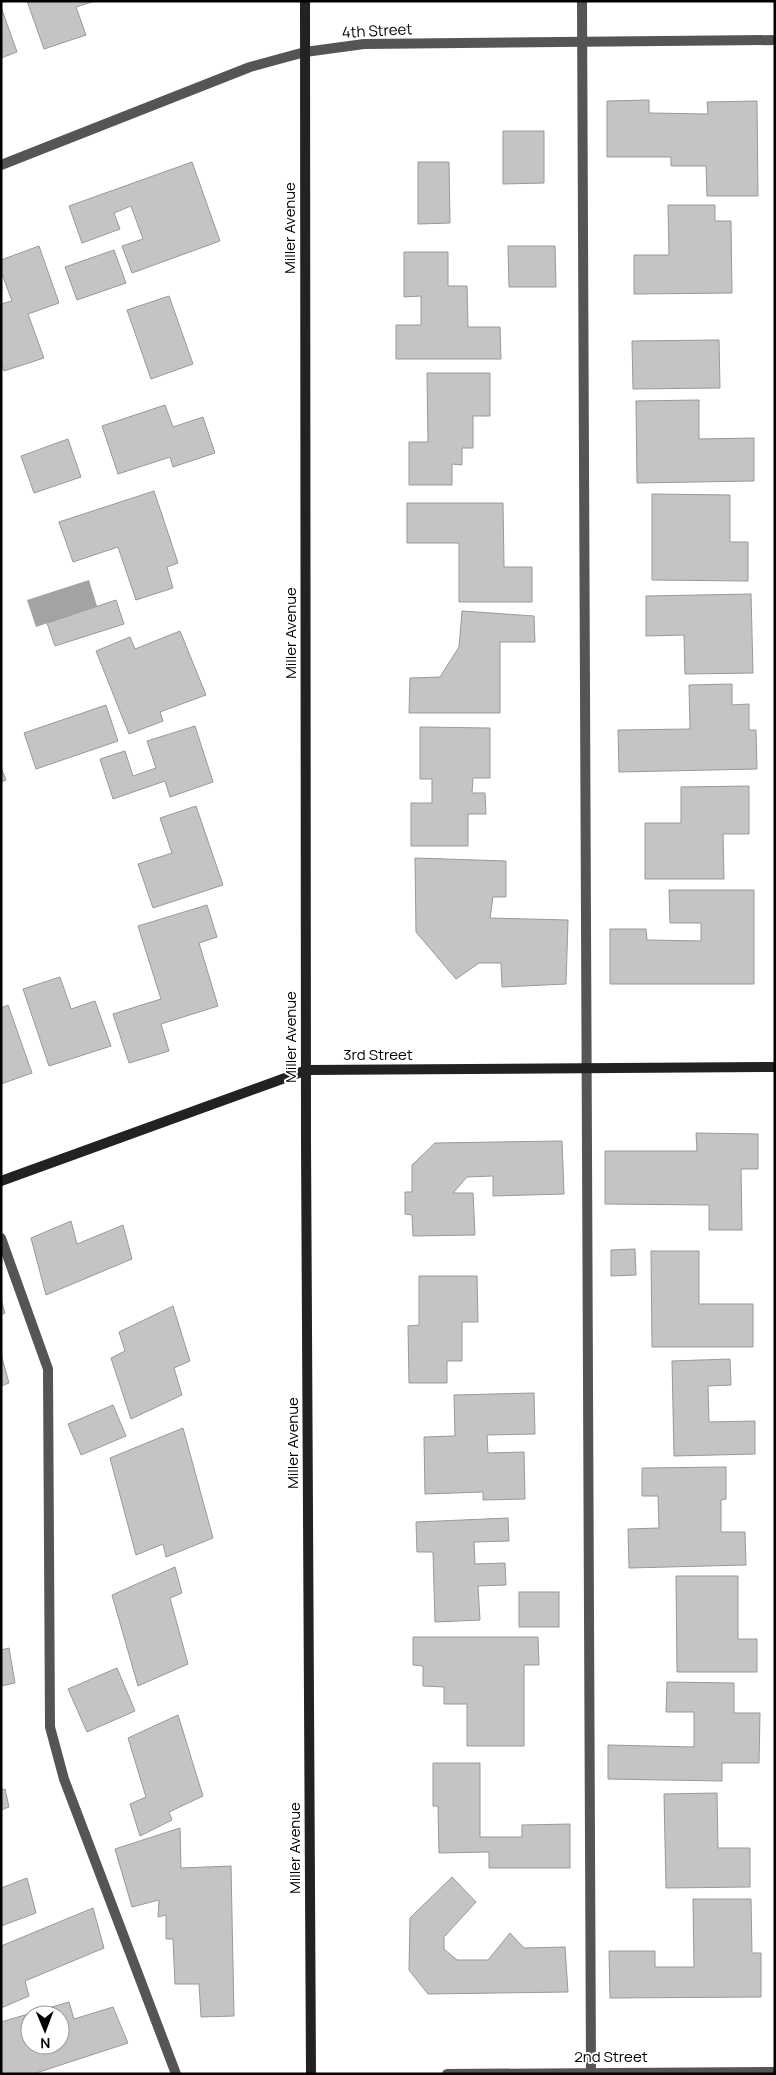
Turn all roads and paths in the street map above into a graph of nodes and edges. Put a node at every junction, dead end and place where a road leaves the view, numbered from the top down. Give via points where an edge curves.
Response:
1 (305, 1) edge
2 (582, 1) edge
3 (775, 40) edge
4 (583, 43) junction
5 (305, 52) junction
6 (1, 165) edge
7 (775, 1067) edge
8 (587, 1069) junction
9 (307, 1070) junction
10 (1, 1181) edge
11 (1, 1238) edge
12 (775, 2072) edge
13 (591, 2073) edge
14 (176, 2074) edge
15 (311, 2074) edge
16 (447, 2074) edge

1 - 5 street, Miller Avenue
2 - 4 street
3 - 4 street, 4th Street
4 - 5 street, 4th Street via 364,44
4 - 8 street
5 - 6 street, 4th Street via 250,67
5 - 9 street, Miller Avenue
7 - 8 street, 3rd Street
8 - 9 street, 3rd Street
8 - 13 street
9 - 10 street, 3rd Street
9 - 15 street, Miller Avenue
11 - 14 street via 48,1369 50,1728 64,1779
12 - 13 street, 2nd Street
13 - 16 street, 2nd Street

